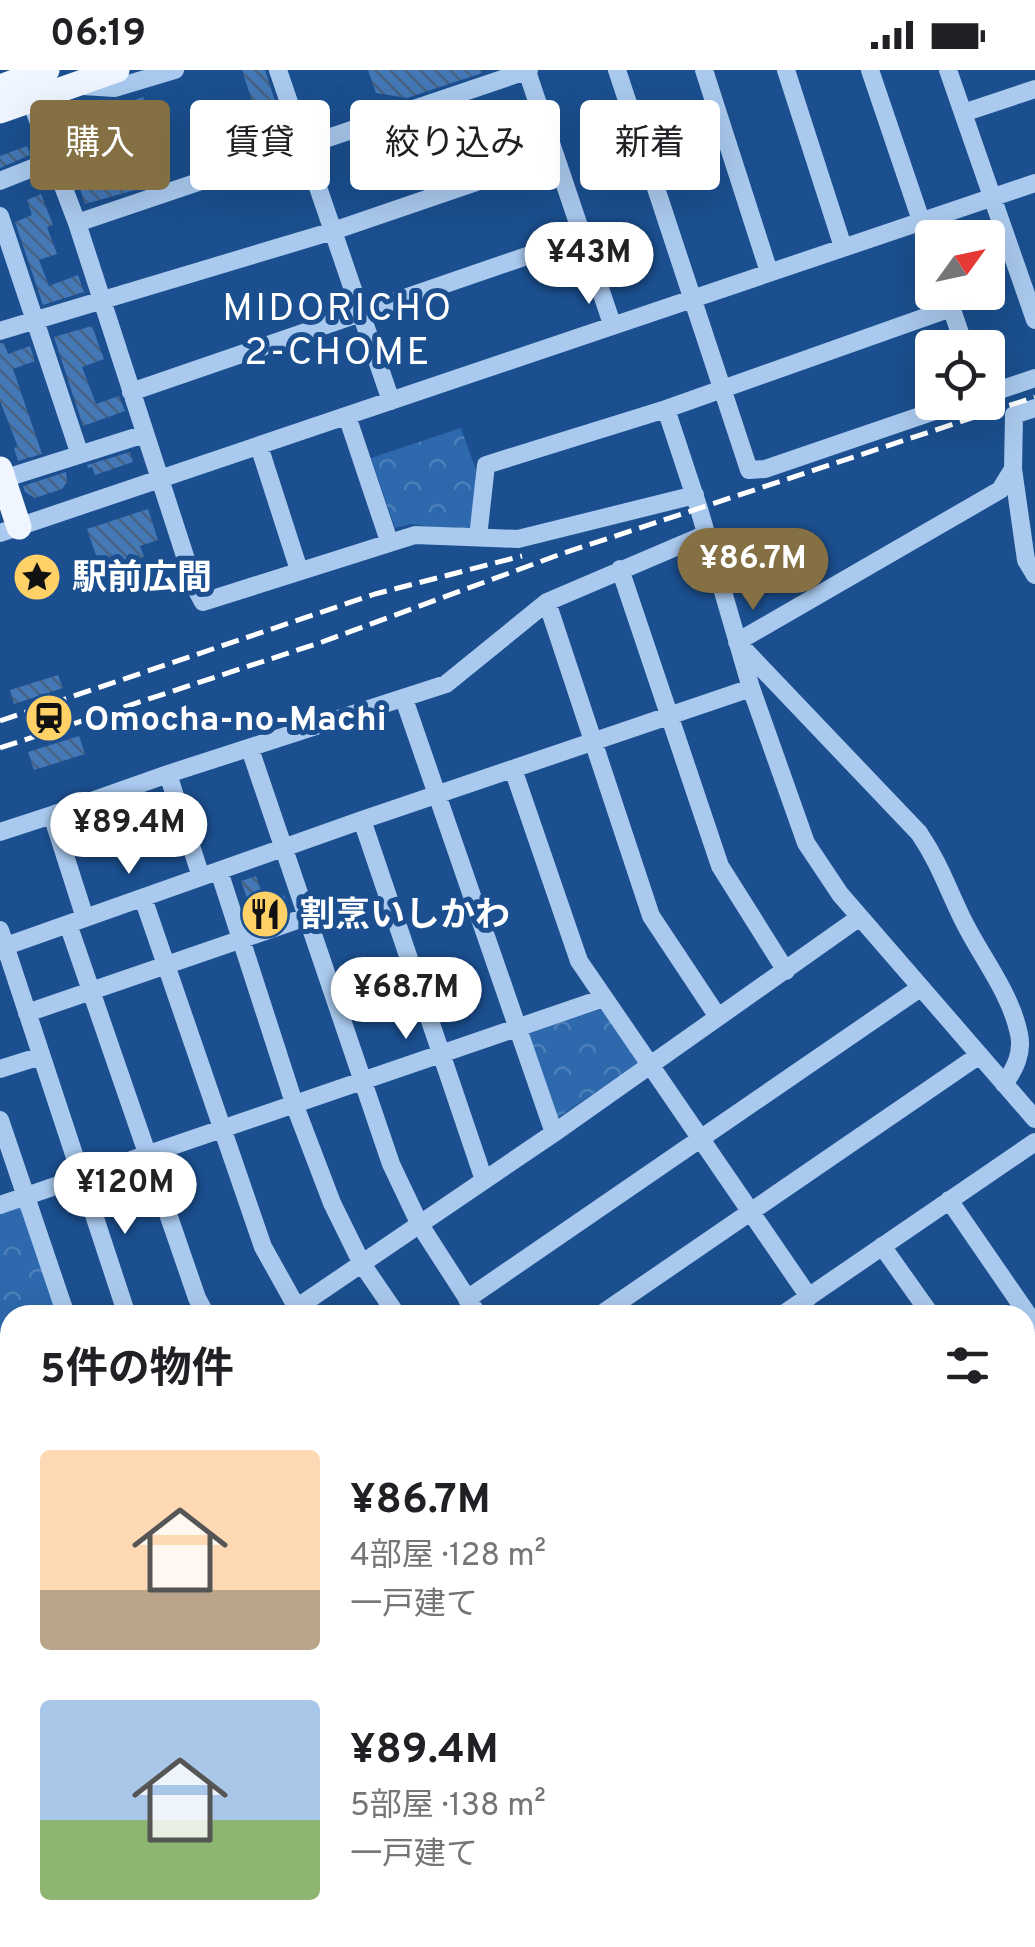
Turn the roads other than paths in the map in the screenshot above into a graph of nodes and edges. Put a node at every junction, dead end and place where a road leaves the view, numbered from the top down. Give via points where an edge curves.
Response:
1 (117, 70) edge
2 (175, 70) edge
3 (278, 70) edge
4 (528, 70) edge
5 (618, 70) edge
6 (704, 70) edge
7 (786, 70) edge
8 (870, 70) edge
9 (948, 70) edge
10 (56, 78) edge
11 (0, 87) edge
12 (1035, 89) edge
13 (30, 98) joint
14 (288, 100) edge
15 (538, 100) edge
16 (0, 111) edge
17 (963, 113) junction
18 (330, 136) edge
19 (30, 169) edge
20 (560, 169) edge
21 (0, 181) edge
22 (1035, 183) edge
23 (190, 184) edge
24 (65, 190) edge
25 (318, 190) edge
26 (451, 190) edge
27 (993, 197) junction
28 (0, 216) edge
29 (922, 220) edge
30 (925, 220) edge
31 (76, 223) junction
32 (915, 223) edge
33 (332, 231) junction
34 (582, 237) junction
35 (844, 247) junction
36 (769, 272) junction
37 (1029, 286) edge
38 (101, 298) junction
39 (692, 298) junction
40 (924, 310) edge
41 (360, 313) junction
42 (34, 319) junction
43 (1035, 320) edge
44 (612, 324) junction
45 (0, 330) edge
46 (1035, 378) edge
47 (1005, 388) edge
48 (723, 390) junction
49 (131, 392) junction
50 (390, 401) junction
51 (666, 408) junction
52 (1035, 408) edge
53 (348, 416) junction
54 (915, 418) edge
55 (144, 434) junction
56 (259, 446) junction
57 (79, 452) junction
58 (1013, 469) junction
59 (1, 476) edge
60 (160, 482) junction
61 (695, 495) junction
62 (9, 530) edge
63 (704, 535) junction
64 (478, 537) junction
65 (389, 541) junction
66 (620, 569) junction
67 (299, 570) junction
68 (1035, 575) edge
69 (547, 602) junction
70 (736, 642) junction
71 (751, 688) junction
72 (404, 699) junction
73 (670, 715) junction
74 (594, 742) junction
75 (250, 749) junction
76 (513, 769) junction
77 (168, 774) junction
78 (436, 795) junction
79 (52, 816) junction
80 (362, 820) junction
81 (0, 832) edge
82 (285, 847) junction
83 (210, 874) junction
84 (142, 898) junction
85 (309, 916) junction
86 (860, 917) junction
87 (76, 921) junction
88 (241, 940) junction
89 (2, 942) edge
90 (166, 966) junction
91 (786, 971) junction
92 (920, 988) junction
93 (92, 991) junction
94 (604, 998) junction
95 (27, 1013) junction
96 (718, 1017) junction
97 (516, 1030) junction
98 (441, 1055) junction
99 (41, 1056) junction
100 (978, 1056) junction
101 (650, 1064) junction
102 (0, 1069) edge
103 (361, 1083) junction
104 (1004, 1084) junction
105 (294, 1106) junction
106 (0, 1120) edge
107 (1035, 1120) edge
108 (223, 1129) junction
109 (554, 1132) junction
110 (702, 1139) junction
111 (1035, 1142) edge
112 (147, 1155) junction
113 (80, 1178) junction
114 (484, 1180) junction
115 (26, 1196) junction
116 (949, 1200) junction
117 (0, 1205) edge
118 (751, 1211) junction
119 (420, 1225) junction
120 (882, 1246) junction
121 (362, 1264) junction
122 (809, 1296) junction
123 (467, 1298) junction
124 (63, 1305) edge
125 (120, 1305) edge
126 (201, 1305) edge
127 (290, 1305) edge
128 (305, 1305) edge
129 (390, 1305) edge
130 (472, 1305) edge
131 (615, 1305) edge
132 (796, 1305) edge
133 (924, 1305) edge
134 (1022, 1305) edge

1 - 10 main road
2 - 10 street via 115,88
3 - 14 street
4 - 15 street
4 - 18 street
5 - 39 street
6 - 36 street
7 - 35 street
8 - 29 street
9 - 17 street
10 - 11 main road
10 - 13 main road
12 - 17 street
13 - 16 main road
17 - 27 street
19 - 21 street
20 - 34 street
22 - 27 street
23 - 31 street
24 - 31 street
25 - 33 street
26 - 33 street
27 - 30 street
27 - 37 street
28 - 42 street
31 - 38 street
32 - 35 street
33 - 38 street
33 - 41 street
34 - 41 street
34 - 44 street
35 - 36 street
36 - 39 street
37 - 43 street
38 - 42 street
38 - 49 street
39 - 44 street
39 - 48 street
40 - 48 street
41 - 49 street
41 - 50 street
42 - 45 street
42 - 57 street
44 - 50 street
46 - 47 street
48 - 51 street
48 - 54 street via 749,470
49 - 55 street
50 - 53 street
51 - 61 street
51 - 64 street via 486,465
52 - 58 street via 1014,415
53 - 56 street
53 - 65 street
55 - 57 street
55 - 60 street
56 - 60 street
56 - 67 street
57 - 59 street
58 - 68 street via 1026,560
58 - 70 street via 1000,490 972,508
59 - 62 main road
60 - 62 street
60 - 67 street via 202,602
61 - 63 street
61 - 64 street via 518,539
63 - 66 street
63 - 70 street
64 - 65 street
65 - 67 street
66 - 69 street
66 - 73 street
69 - 72 street via 459,676
69 - 74 street
70 - 71 street
70 - 104 street via 919,832 941,866 1019,1033 1015,1069
71 - 73 street
71 - 86 street via 806,843
72 - 75 street
72 - 78 street
73 - 74 street
73 - 91 street via 720,866
74 - 76 street
74 - 96 street via 651,916
75 - 77 street
75 - 82 street
76 - 78 street
76 - 94 street via 580,961
77 - 79 street
77 - 83 street
78 - 80 street
78 - 97 street
79 - 81 street
79 - 87 street
80 - 82 street
80 - 98 street
82 - 83 street
82 - 85 street
83 - 84 street
83 - 88 street
84 - 87 street
84 - 90 street
85 - 88 street
85 - 103 street
86 - 91 street
86 - 92 street
87 - 89 street
87 - 93 street
88 - 90 street
88 - 105 street
89 - 95 street
90 - 93 street
90 - 108 street
91 - 96 street
92 - 100 street
92 - 110 street
93 - 95 street
93 - 112 street
94 - 97 street
94 - 101 street
95 - 99 street
96 - 101 street
97 - 98 street
97 - 109 street
98 - 103 street
98 - 114 street
99 - 102 street
99 - 113 street
100 - 104 street
100 - 118 street
101 - 109 street
101 - 110 street
103 - 105 street
103 - 119 street
104 - 107 street
105 - 108 street
105 - 121 street
106 - 115 street
108 - 112 street
108 - 127 street via 262,1247
109 - 114 street
110 - 118 street
110 - 123 street
111 - 116 street
112 - 113 street
112 - 126 street
113 - 115 street
113 - 125 street
114 - 119 street
115 - 117 street
115 - 124 street
116 - 120 street
116 - 134 street
118 - 122 street
118 - 131 street
119 - 121 street
119 - 123 street
120 - 122 street
120 - 133 street
121 - 128 street
121 - 129 street
122 - 132 street
123 - 130 street

